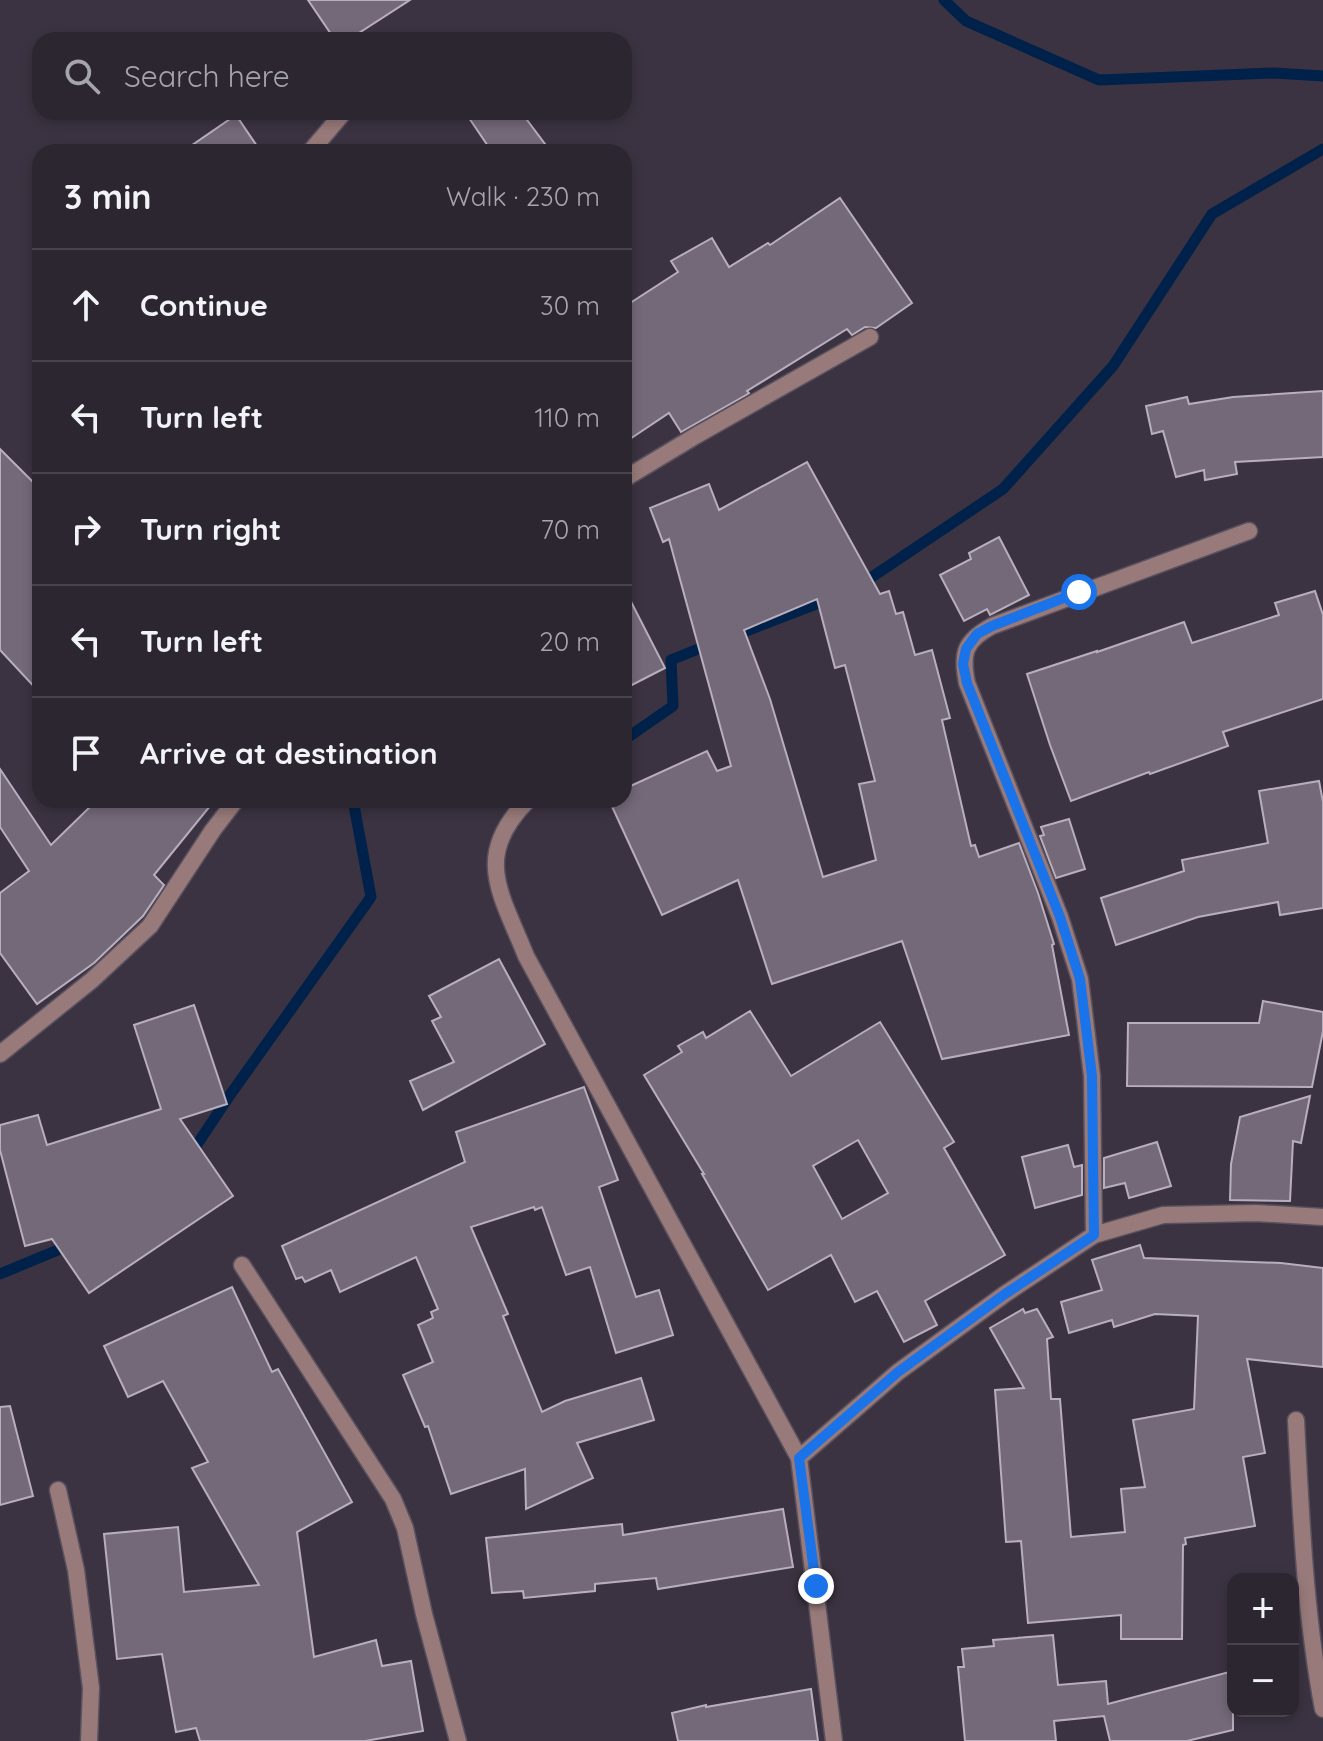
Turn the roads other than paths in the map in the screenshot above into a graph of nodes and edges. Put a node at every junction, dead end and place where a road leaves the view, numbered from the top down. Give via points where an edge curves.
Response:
1 (337, 120) edge
2 (317, 144) edge
3 (870, 337) dead end
4 (632, 474) edge
5 (1249, 531) dead end
6 (230, 808) edge
7 (522, 808) edge
8 (0, 1054) edge
9 (1323, 1217) edge
10 (1094, 1235) junction
11 (242, 1265) dead end
12 (1296, 1420) dead end
13 (799, 1458) junction
14 (58, 1490) dead end
15 (1323, 1709) edge
16 (89, 1741) edge
17 (458, 1741) edge
18 (834, 1741) edge

1 - 2 street
3 - 4 street
5 - 10 street via 992,626 966,649 967,683 1080,979 1092,1076
6 - 8 street via 150,926
7 - 13 street via 502,833 496,856 497,882 526,956
9 - 10 street via 1163,1215
10 - 13 street via 898,1372
11 - 17 street via 393,1499 405,1528
12 - 15 street via 1302,1542
13 - 18 street
14 - 16 street via 76,1570 91,1688

